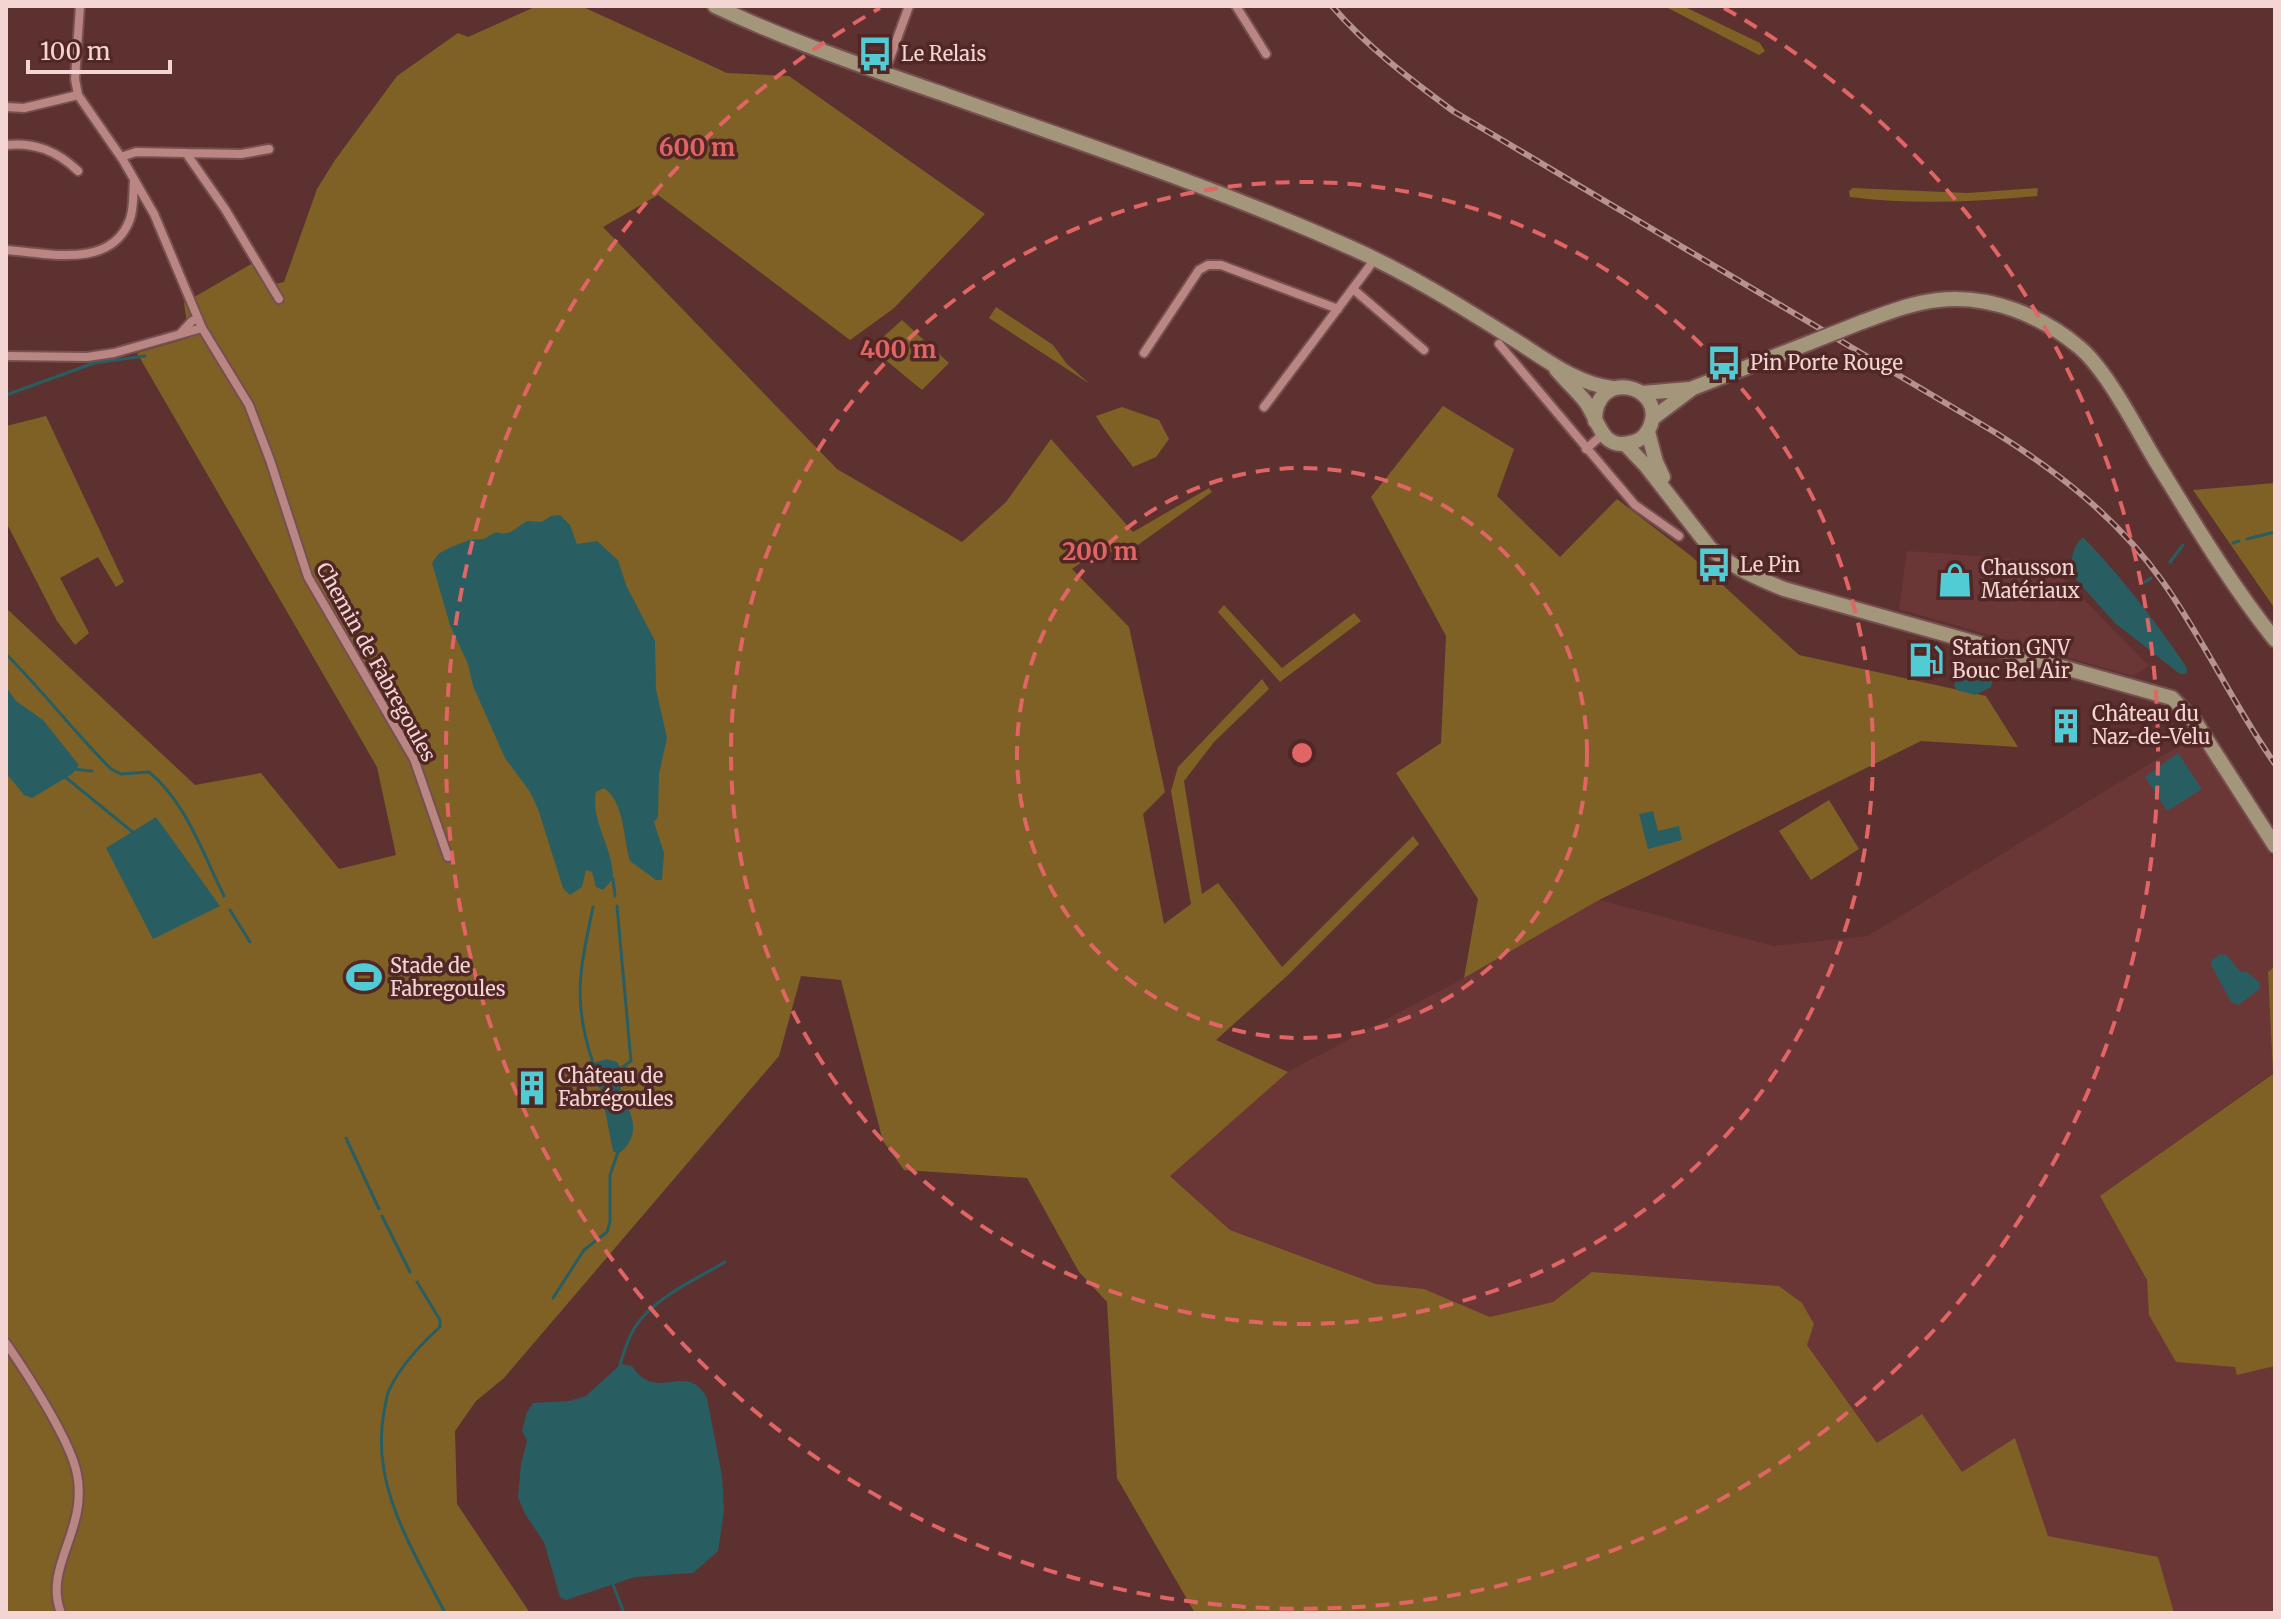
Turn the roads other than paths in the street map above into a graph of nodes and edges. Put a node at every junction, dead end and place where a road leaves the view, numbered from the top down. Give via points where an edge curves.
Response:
1 (80, 6) edge
2 (715, 6) edge
3 (733, 6) edge
4 (909, 6) edge
5 (1236, 6) edge
6 (1266, 54) dead end
7 (886, 69) junction
8 (78, 95) junction
9 (6, 107) edge
10 (6, 145) edge
11 (269, 149) dead end
12 (186, 153) junction
13 (121, 157) junction
14 (78, 171) dead end
15 (135, 180) junction
16 (6, 250) edge
17 (1376, 258) junction
18 (1353, 289) junction
19 (279, 299) dead end
20 (1338, 309) junction
21 (198, 318) junction
22 (202, 328) junction
23 (180, 334) junction
24 (1499, 344) dead end
25 (1424, 350) dead end
26 (1144, 353) dead end
27 (6, 356) edge
28 (1550, 363) junction
29 (1612, 388) junction
30 (1693, 388) junction
31 (1643, 393) junction
32 (1264, 407) dead end
33 (1595, 421) junction
34 (1650, 425) junction
35 (1602, 435) junction
36 (1626, 445) junction
37 (1586, 449) junction
38 (1679, 510) junction
39 (1679, 536) dead end
40 (2275, 640) edge
41 (2275, 846) edge
42 (448, 857) dead end
43 (6, 1343) edge
44 (61, 1613) edge

1 - 8 street
2 - 7 main road
3 - 7 main road
4 - 7 street
5 - 6 street
7 - 17 main road
8 - 9 street
8 - 13 street, Chemin de Fabregoules
10 - 14 street via 42,147
11 - 12 street
12 - 13 street via 136,152
12 - 19 street
13 - 15 street, Chemin de Fabregoules
15 - 16 street via 130,218 105,249 87,255
15 - 21 street, Chemin de Fabregoules
17 - 18 street
17 - 28 main road
18 - 20 street
18 - 25 street
20 - 26 street via 1221,265 1208,265 1199,270
20 - 32 street
21 - 22 street, Chemin de Fabregoules
21 - 23 street
22 - 23 street
22 - 42 street, Chemin de Fabregoules via 256,421 308,577 414,759
23 - 27 street via 87,357
24 - 37 street
28 - 29 main road
28 - 33 main road via 1588,404
29 - 31 main road via 1626,386
29 - 33 main road via 1598,402
30 - 31 main road
30 - 34 main road
30 - 40 main road, bridge via 1903,307 1940,299 1991,303 2026,313 2079,347
31 - 34 main road via 1650,404
33 - 35 main road
34 - 36 main road via 1640,440
34 - 38 main road via 1656,462
35 - 36 main road
35 - 37 street
36 - 38 main road
37 - 39 street via 1635,505
38 - 41 main road via 1722,558 1784,589 2172,698 2184,708
43 - 44 street via 66,1442 77,1474 78,1506 55,1582

